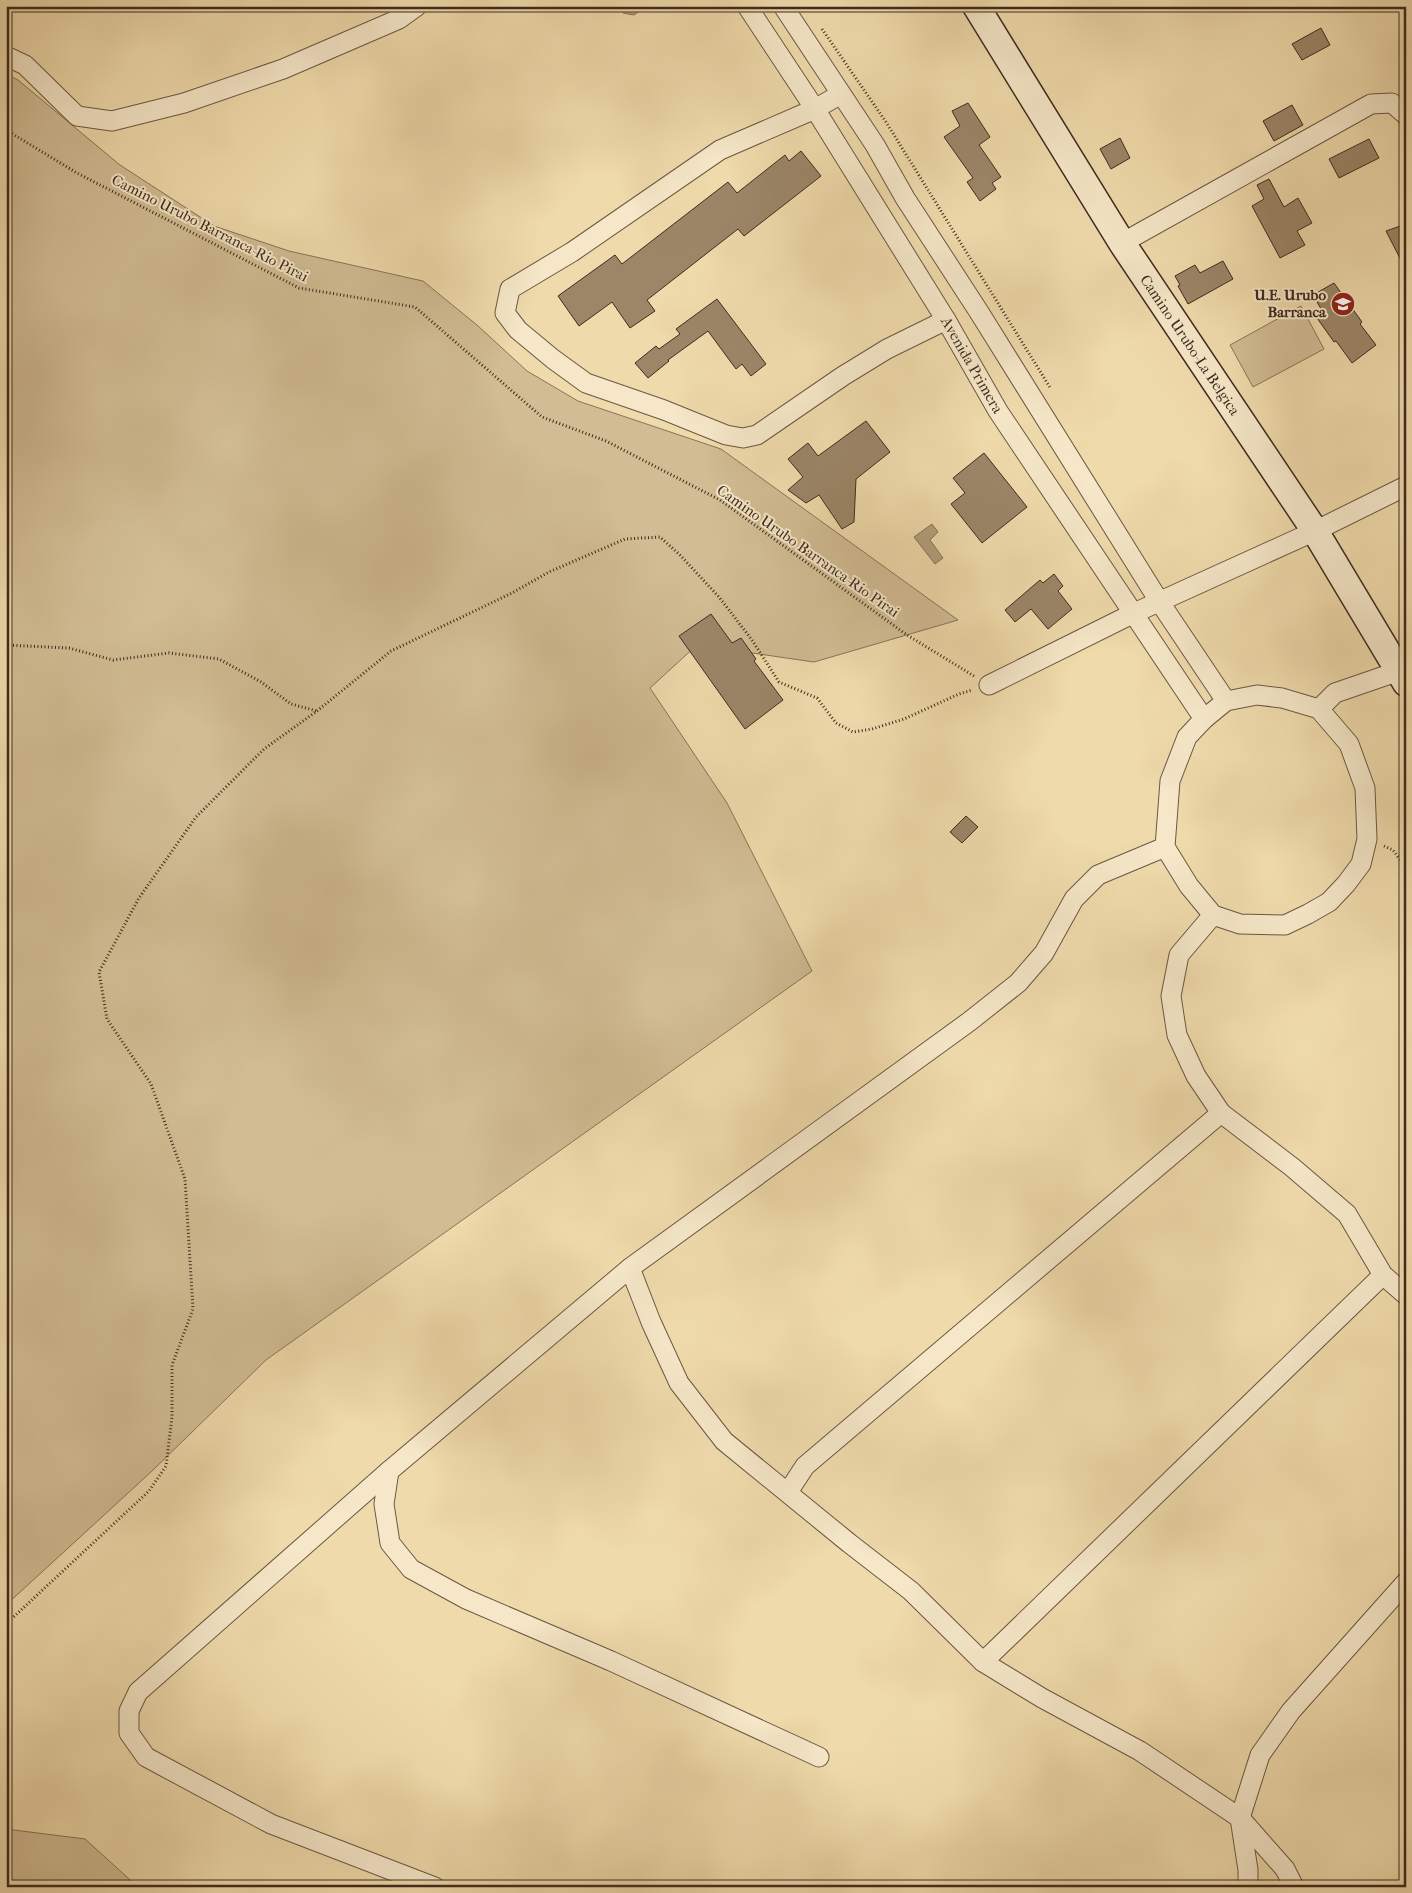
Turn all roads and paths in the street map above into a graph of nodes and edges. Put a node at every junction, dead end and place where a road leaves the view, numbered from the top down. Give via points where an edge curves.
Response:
1 (417, 6) edge
2 (747, 6) edge
3 (783, 6) edge
4 (976, 6) edge
5 (6, 56) edge
6 (841, 94) junction
7 (815, 109) junction
8 (1406, 115) edge
9 (6, 130) edge
10 (1122, 243) junction
11 (946, 320) junction
12 (1406, 486) edge
13 (1314, 530) junction
14 (1159, 601) junction
15 (1132, 614) junction
16 (6, 645) edge
17 (1402, 677) edge
18 (989, 685) junction
19 (1226, 701) junction
20 (1318, 709) junction
21 (317, 711) junction
22 (1204, 718) junction
23 (1367, 839) junction
24 (1165, 847) junction
25 (1406, 868) edge
26 (1213, 915) junction
27 (1221, 1113) junction
28 (630, 1268) junction
29 (1383, 1275) junction
30 (1406, 1295) edge
31 (389, 1471) junction
32 (788, 1492) junction
33 (1406, 1582) edge
34 (6, 1624) edge
35 (983, 1662) junction
36 (819, 1757) dead end
37 (1240, 1818) junction
38 (435, 1887) edge
39 (1248, 1887) edge
40 (1294, 1887) edge

1 - 5 street via 399,19 283,70 184,103 112,121 77,116 25,65
2 - 7 street, Avenida Primera
3 - 6 street
4 - 10 main road, Camino Urubo-La Belgica
6 - 7 street
6 - 14 street
7 - 11 street, Avenida Primera
7 - 11 street via 720,150 572,252 510,289 506,313 518,330 586,383 726,435 744,438 756,435 887,349
8 - 10 street via 1392,103 1372,104
9 - 18 path, Camino Urubo Barranca-Rio Pirai via 77,173 299,288 415,307 542,417 606,442 720,500 907,635
10 - 13 main road, Camino Urubo-La Belgica
11 - 15 street, Avenida Primera via 998,411
12 - 13 street
13 - 14 street
13 - 17 main road, Camino Urubo-La Belgica
14 - 15 street
14 - 19 street
15 - 18 street
15 - 22 street, Avenida Primera
16 - 21 path via 69,648 113,660 169,653 219,659 261,682 290,704
17 - 20 street via 1335,693
18 - 21 path via 959,694 904,720 853,732 836,723 817,698 779,682 719,597 660,537 625,539 549,572 391,651
19 - 20 street via 1257,695 1282,698
19 - 22 street
20 - 23 street via 1348,744 1364,788
21 - 34 path via 264,749 196,817 139,898 99,972 106,1019 151,1084 185,1179 193,1309 172,1365 172,1417 166,1466 149,1490
22 - 24 street via 1187,737 1170,781
23 - 25 path via 1393,850
23 - 26 street via 1361,864 1346,884 1329,902 1308,914 1285,925 1261,926 1240,924
24 - 26 street via 1189,886
24 - 28 street via 1098,875 1074,898 1044,953 1018,984
26 - 27 street via 1179,955 1170,996 1177,1035 1196,1076
27 - 29 street via 1347,1214
27 - 32 street via 805,1466
28 - 31 street
28 - 32 street via 679,1383 724,1441
29 - 30 street
29 - 35 street
31 - 36 street via 384,1504 390,1543 410,1570 466,1599 611,1661
31 - 38 street via 138,1692 129,1711 129,1733 146,1757 271,1824
32 - 35 street via 911,1591
33 - 37 street via 1291,1711 1260,1755
35 - 37 street via 1140,1751
37 - 39 street
37 - 40 street via 1286,1870

